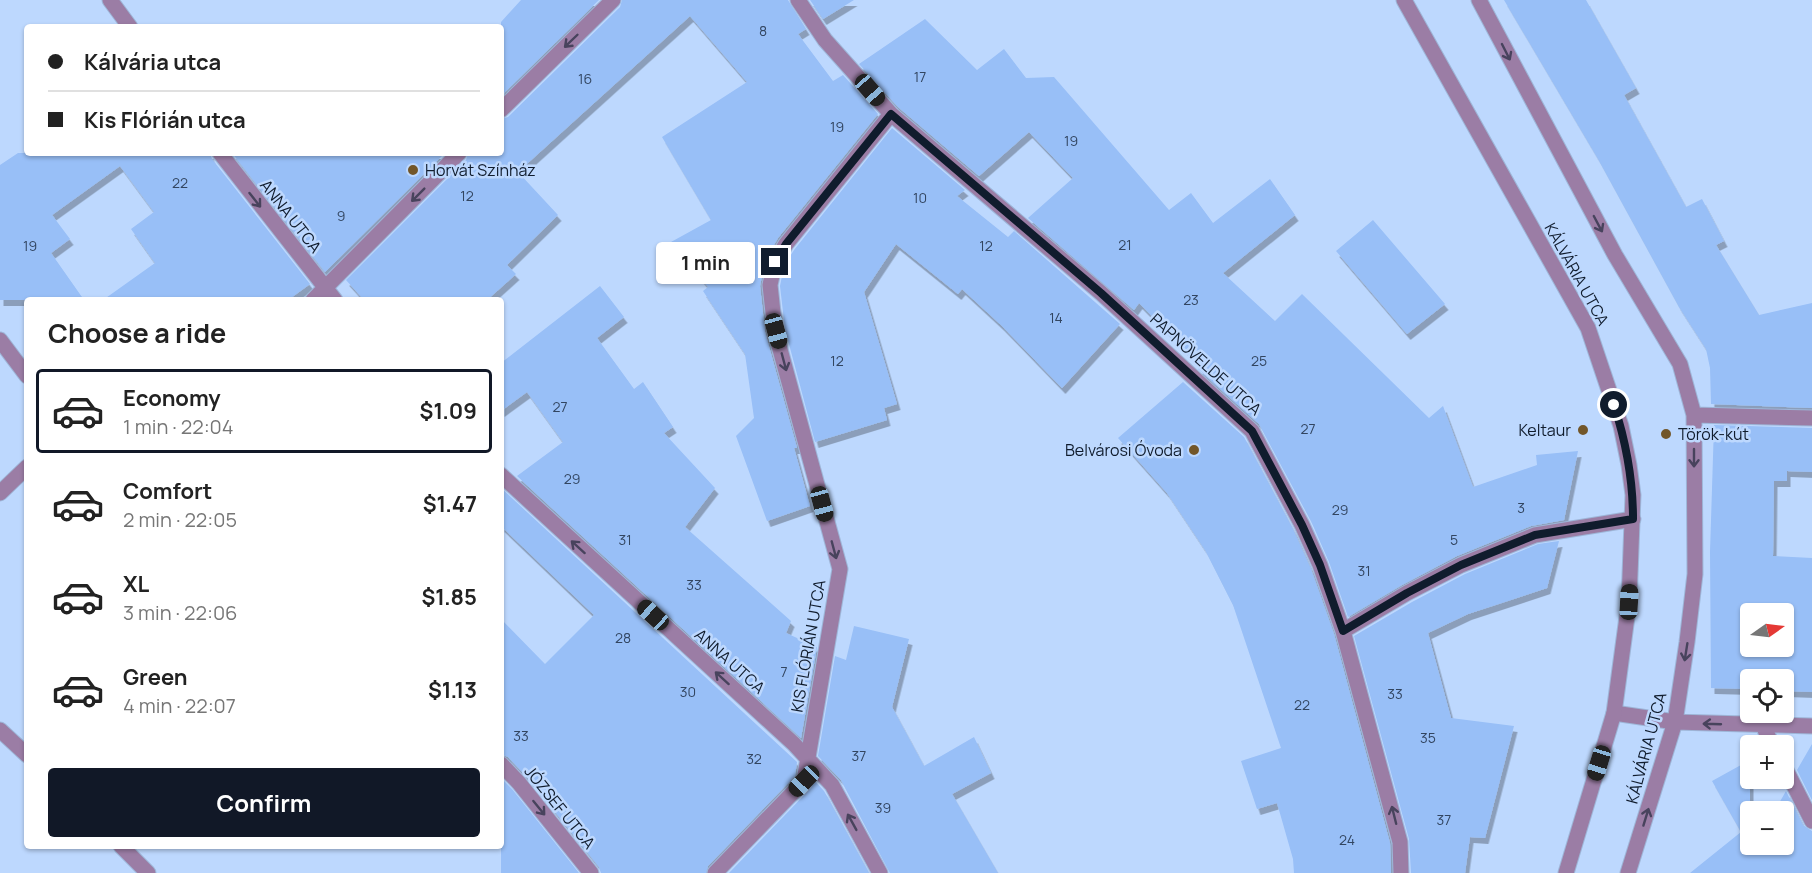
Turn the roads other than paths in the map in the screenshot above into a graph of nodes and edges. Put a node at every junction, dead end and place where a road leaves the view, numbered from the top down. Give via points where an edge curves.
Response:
1 (110, 0) edge
2 (613, 0) edge
3 (798, 0) edge
4 (1404, 0) edge
5 (1479, 0) edge
6 (128, 24) edge
7 (504, 107) edge
8 (891, 114) junction
9 (222, 156) edge
10 (456, 156) edge
11 (331, 294) edge
12 (0, 340) edge
13 (24, 372) edge
14 (1694, 415) junction
15 (1812, 418) edge
16 (24, 470) edge
17 (504, 479) edge
18 (0, 493) edge
19 (1633, 519) junction
20 (1343, 631) junction
21 (1614, 713) junction
22 (1675, 722) junction
23 (1762, 726) junction
24 (1812, 726) edge
25 (0, 730) edge
26 (1767, 735) edge
27 (24, 752) edge
28 (807, 758) junction
29 (504, 767) edge
30 (1794, 786) edge
31 (1812, 821) edge
32 (124, 849) edge
33 (148, 873) edge
34 (591, 873) edge
35 (716, 873) edge
36 (880, 873) edge
37 (1401, 873) edge
38 (1566, 873) edge
39 (1628, 873) edge

1 - 6 street
2 -> 7 street
3 - 8 street, PAPNÖVELDE UTCA via 825,40
4 - 19 street, KÁLVÁRIA UTCA via 1588,328 1621,426 1633,495
5 -> 14 street, KÁLVÁRIA UTCA via 1615,255 1680,364
8 - 20 street, PAPNÖVELDE UTCA via 1101,293 1252,431 1316,555
8 -> 28 street, KIS FLÓRIÁN UTCA via 786,244 775,262 770,285 776,331 840,570
9 -> 11 street, ANNA UTCA
10 -> 11 street
12 - 13 street
14 - 15 street
14 -> 22 street, KÁLVÁRIA UTCA via 1695,574
16 - 18 street
28 -> 17 street, ANNA UTCA
19 - 20 street via 1535,535 1461,565
19 - 21 street, KÁLVÁRIA UTCA via 1629,602
37 -> 20 street, PAPNÖVELDE UTCA via 1400,842
21 - 22 street
21 - 38 street, KÁLVÁRIA UTCA
23 -> 22 street
39 -> 22 street, KÁLVÁRIA UTCA
23 - 24 street
23 - 26 street
25 - 27 street
28 - 35 street, KIS FLÓRIÁN UTCA via 804,781
36 -> 28 street, ANNA UTCA via 832,785
29 -> 34 street, JÓZSEF UTCA
30 - 31 street
32 - 33 street

